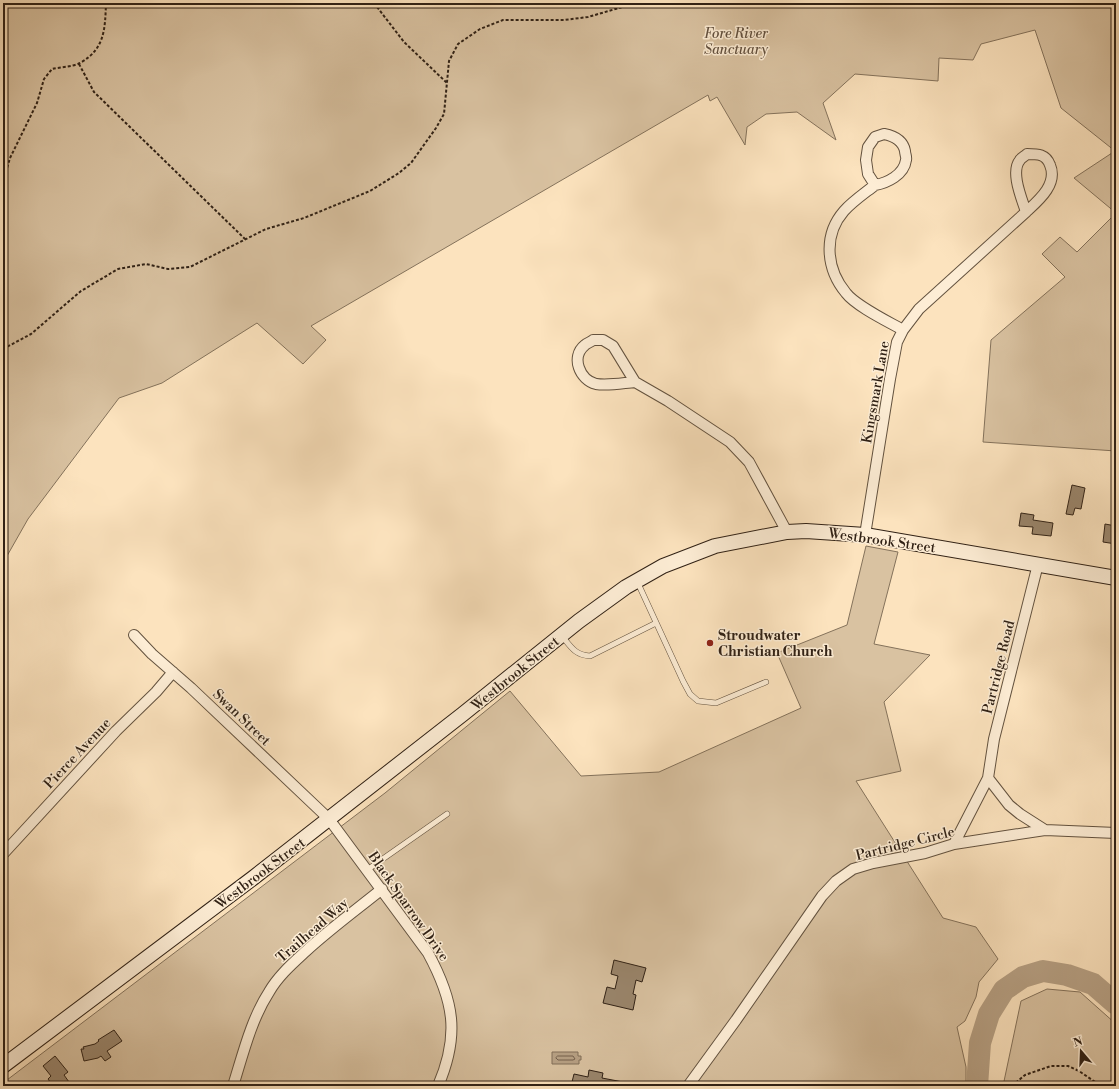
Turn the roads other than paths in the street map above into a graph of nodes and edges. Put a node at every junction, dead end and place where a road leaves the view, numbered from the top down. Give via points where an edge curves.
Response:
1 (875, 185) junction
2 (1026, 212) junction
3 (903, 330) junction
4 (635, 382) junction
5 (787, 532) junction
6 (865, 535) junction
7 (1038, 564) junction
8 (1116, 578) edge
9 (637, 580) junction
10 (656, 623) junction
11 (134, 635) dead end
12 (562, 635) junction
13 (173, 672) junction
14 (766, 682) dead end
15 (988, 778) junction
16 (446, 814) dead end
17 (329, 819) junction
18 (1045, 830) junction
19 (1116, 833) edge
20 (954, 844) junction
21 (3, 854) edge
22 (367, 870) junction
23 (382, 889) junction
24 (3, 1066) edge
25 (233, 1086) edge
26 (438, 1086) edge
27 (688, 1086) edge

1 - 1 street via 893,178 901,171 906,160 904,146 895,136 884,134 874,137 868,146 868,174
1 - 3 street via 844,211 835,226 829,251 831,267 846,294
2 - 2 street, Kingsmark Lane via 1047,190 1053,172 1048,160 1037,154 1027,154 1019,160 1016,171 1017,184
2 - 3 street, Kingsmark Lane via 919,309
3 - 6 street, Kingsmark Lane via 897,342 891,372
4 - 4 street via 613,346 603,340 593,340 584,345 578,354 578,369 586,380 597,384
4 - 5 street via 730,442 749,462
5 - 6 main road, Westbrook Street
5 - 9 main road, Westbrook Street via 715,546 662,566
6 - 7 main road, Westbrook Street
7 - 8 main road, Westbrook Street
7 - 15 street, Partridge Road via 994,739
9 - 10 lane
9 - 12 main road, Westbrook Street
10 - 12 lane via 590,656 574,652
10 - 14 lane via 683,681 690,694 698,701 716,703
11 - 13 street, Swan Street
12 - 17 main road, Westbrook Street
13 - 17 street, Swan Street
13 - 21 street, Pierce Avenue
15 - 18 street via 1009,805
15 - 20 street, Partridge Road
16 - 22 lane
17 - 22 street, Black Sparrow Drive
17 - 24 main road, Westbrook Street
18 - 19 street, Partridge Circle
18 - 20 street, Partridge Circle
20 - 27 street, Partridge Circle via 853,869 836,881 822,896
22 - 23 street, Black Sparrow Drive
23 - 25 street, Trailhead Way via 328,932 296,961 269,991 244,1048
23 - 26 street, Black Sparrow Drive via 428,953 440,977 448,1003 452,1026 451,1047

